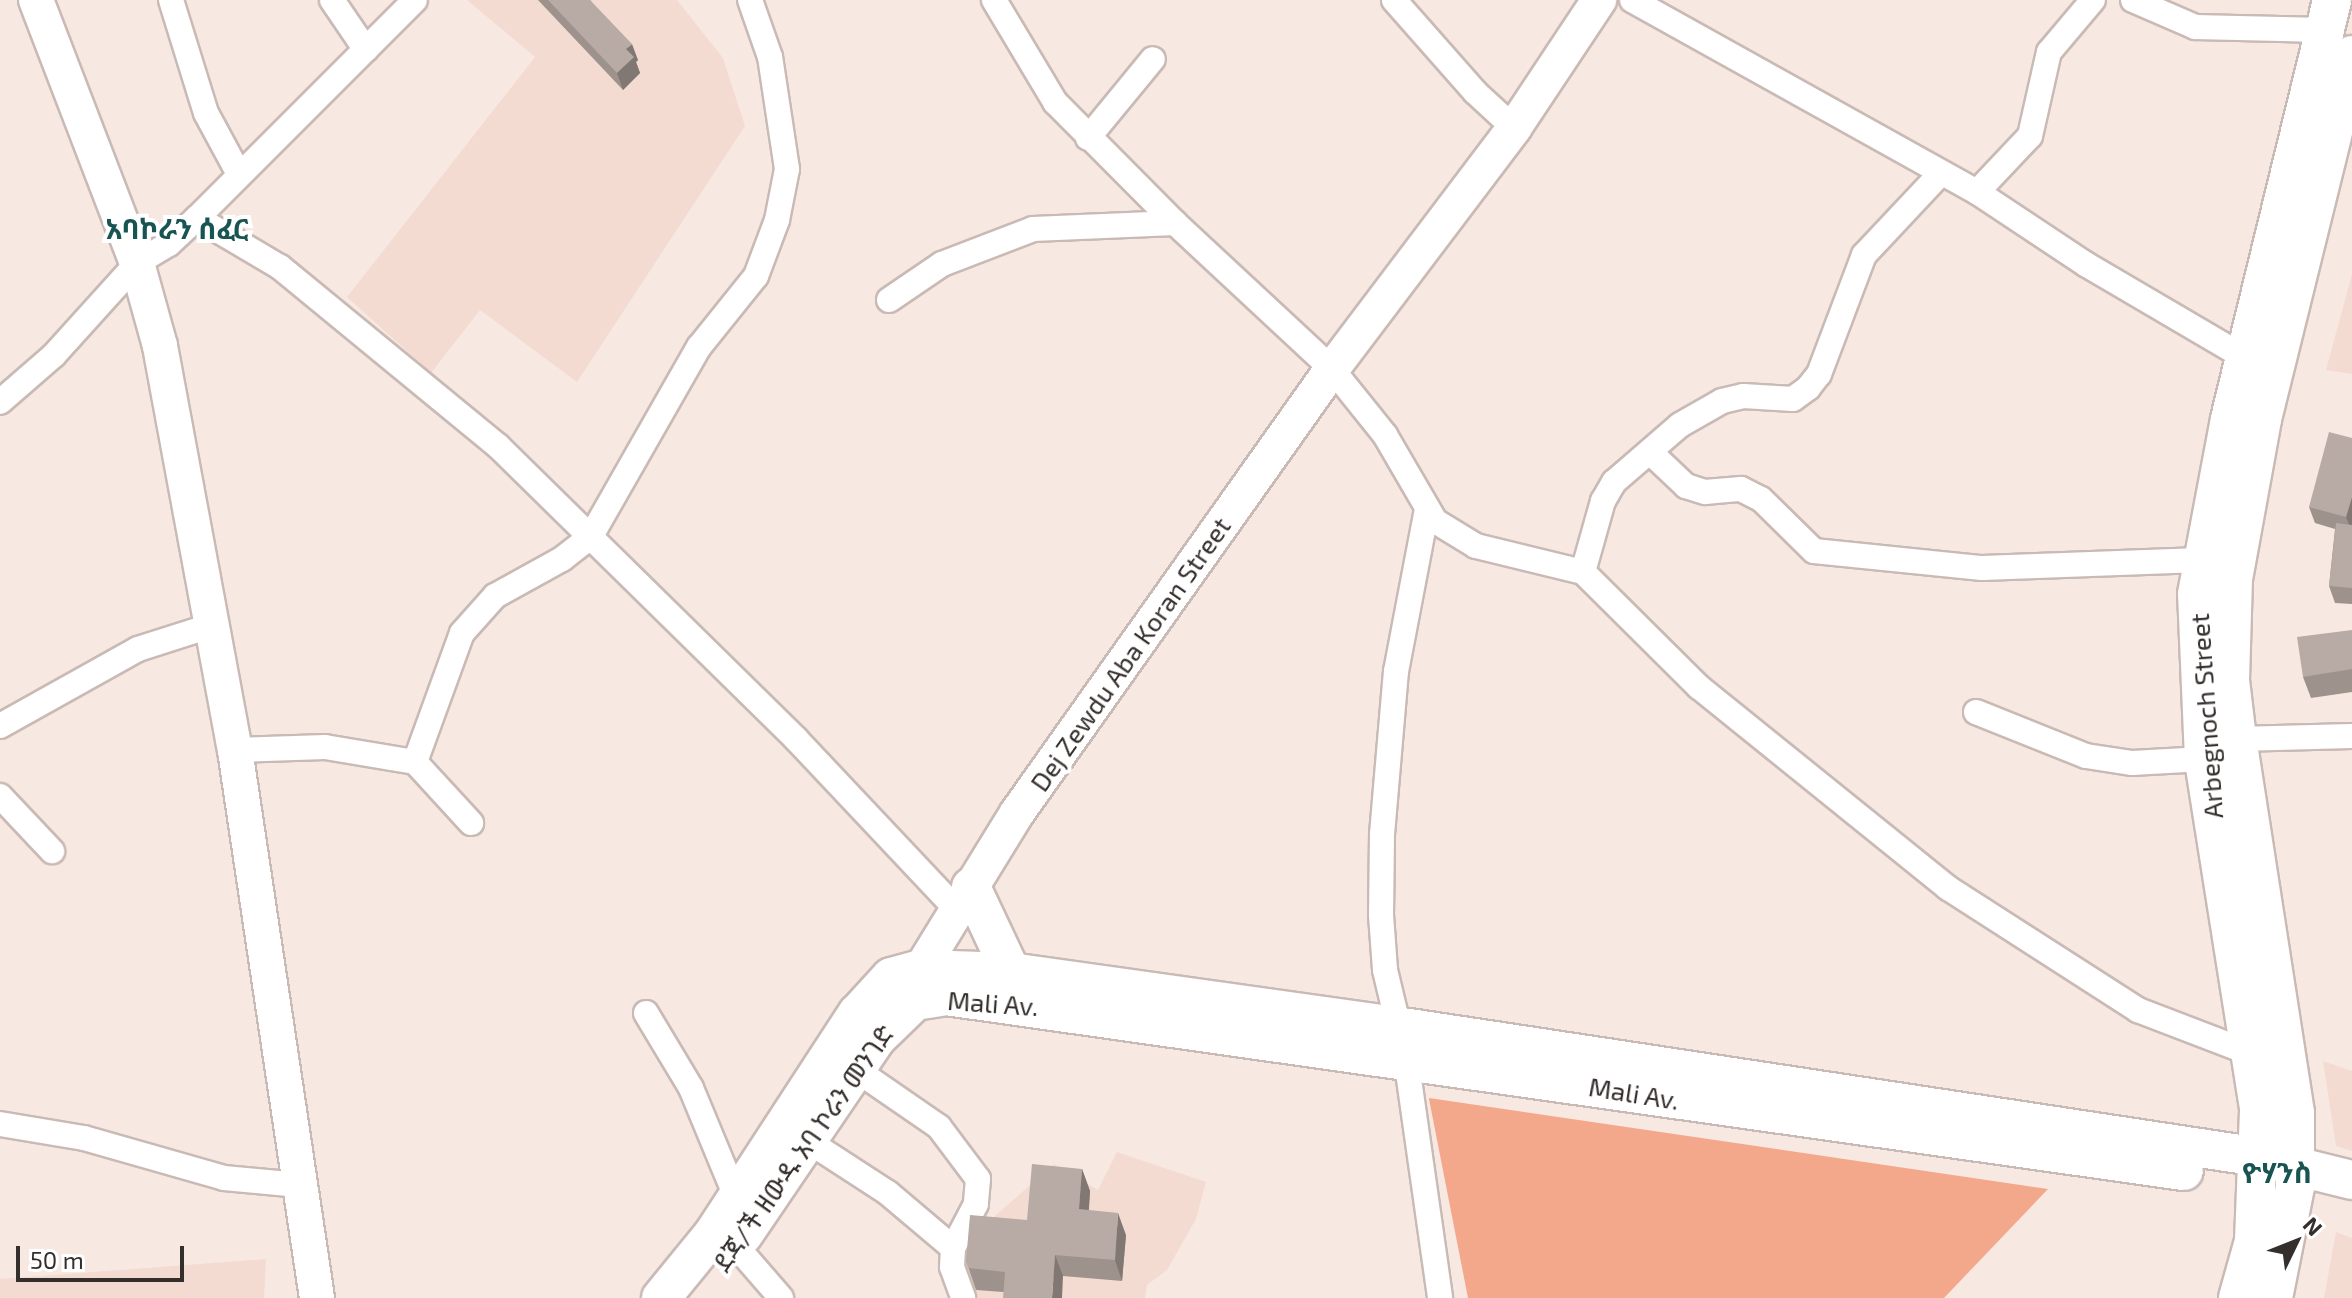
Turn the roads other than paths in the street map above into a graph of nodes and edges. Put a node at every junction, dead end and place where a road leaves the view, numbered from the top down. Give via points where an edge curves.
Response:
1 (36, 0) edge
2 (171, 0) edge
3 (332, 0) edge
4 (415, 0) edge
5 (750, 0) edge
6 (994, 0) edge
7 (1394, 0) edge
8 (1599, 0) edge
9 (1632, 0) edge
10 (2093, 0) edge
11 (2133, 0) edge
12 (2327, 15) edge
13 (366, 50) junction
14 (2352, 55) edge
15 (1153, 59) dead end
16 (1514, 128) junction
17 (1088, 138) junction
18 (1941, 173) junction
19 (239, 174) junction
20 (1977, 192) junction
21 (197, 218) junction
22 (1175, 223) junction
23 (137, 263) junction
24 (889, 300) dead end
25 (2244, 357) junction
26 (1332, 369) junction
27 (0, 402) edge
28 (1650, 452) junction
29 (1431, 515) junction
30 (591, 536) junction
31 (2201, 560) junction
32 (1583, 572) junction
33 (210, 626) junction
34 (1976, 712) dead end
35 (0, 726) edge
36 (2352, 736) edge
37 (2237, 739) junction
38 (235, 750) junction
39 (2204, 759) junction
40 (415, 762) junction
41 (0, 796) edge
42 (471, 823) dead end
43 (52, 851) dead end
44 (964, 898) junction
45 (1011, 972) junction
46 (918, 985) junction
47 (646, 1013) dead end
48 (1401, 1042) junction
49 (2250, 1053) junction
50 (855, 1069) junction
51 (0, 1124) edge
52 (808, 1141) junction
53 (2258, 1168) junction
54 (2296, 1176) junction
55 (2352, 1180) edge
56 (300, 1185) junction
57 (737, 1199) junction
58 (2352, 1200) edge
59 (725, 1239) junction
60 (953, 1248) junction
61 (317, 1298) edge
62 (661, 1298) edge
63 (696, 1298) edge
64 (781, 1298) edge
65 (963, 1298) edge
66 (1440, 1298) edge
67 (2238, 1298) edge
68 (2273, 1298) edge

1 - 23 main road
2 - 19 street via 206,113
3 - 13 street
4 - 13 street
5 - 30 street via 770,57 785,141 787,169 777,220 756,276 699,347
6 - 17 street via 1034,72
7 - 16 street
8 - 16 main road, Dej Zewdu Aba Koran Street
9 - 18 street via 1698,32
10 - 20 street via 2049,52 2030,136
11 - 12 street via 2195,27
12 - 25 main road, Arbegnoch Street
13 - 19 street
14 - 37 main road, Arbegnoch Street via 2268,390 2240,526 2230,641
15 - 17 street
16 - 26 main road, Dej Zewdu Aba Koran Street
17 - 22 street
18 - 20 street
18 - 28 street via 1864,255 1819,374 1808,388 1793,399 1743,396 1722,401 1680,425
19 - 21 street
20 - 25 street
21 - 23 street
21 - 30 street via 280,267 329,306 498,446
22 - 24 street via 1033,229 942,264
22 - 26 street
23 - 27 street via 54,355
23 - 33 main road via 160,346
25 - 31 main road, Arbegnoch Street
26 - 29 street via 1385,435
26 - 44 main road, Dej Zewdu Aba Koran Street via 1017,813
28 - 31 street via 1686,486 1705,492 1741,489 1761,499 1814,551 1982,568
28 - 32 street via 1614,482 1603,501
29 - 32 street via 1476,546
29 - 48 street via 1396,671 1382,835 1382,929
30 - 40 street via 478,611 455,648
30 - 44 street via 902,848
31 - 39 main road, Arbegnoch Street via 2196,633
32 - 49 street via 1699,687 1935,879 2105,992
33 - 35 street via 98,668
33 - 38 main road
34 - 39 street via 2086,756 2132,763
36 - 37 street
37 - 54 main road, Arbegnoch Street via 2258,899 2288,1056
38 - 40 street via 325,747
38 - 56 main road
39 - 49 main road, Arbegnoch Street
40 - 42 street
41 - 43 street
44 - 45 main road
44 - 46 main road, Dej Zewdu Aba Koran Street
45 - 46 main road, Mali Av.
45 - 48 main road, Mali Av.
46 - 48 main road, Mali Av. via 976,996
46 - 50 main road, ደጃ/ች ዘውዱ አባ ኮራን መንገድ
46 - 57 main road via 891,977 857,1014
47 - 57 street via 691,1088
48 - 53 main road, Mali Av.
48 - 66 street
49 - 53 main road, Arbegnoch Street via 2259,1108
50 - 52 main road, ደጃ/ች ዘውዱ አባ ኮራን መንገድ
50 - 60 street via 939,1127 978,1179 976,1204
51 - 56 street via 84,1138 224,1178
52 - 59 main road, ደጃ/ች ዘውዱ አባ ኮራን መንገድ
52 - 60 street via 888,1193
53 - 54 main road, Mali Av.
53 - 67 main road, Arbegnoch Street via 2254,1241
54 - 55 main road, Mali Av.
54 - 58 main road, Mali Av.
54 - 68 main road, Arbegnoch Street
56 - 61 main road
57 - 59 main road
59 - 62 main road
59 - 63 main road, ደጃ/ች ዘውዱ አባ ኮራን መንገድ
59 - 64 street
60 - 65 street via 952,1267

